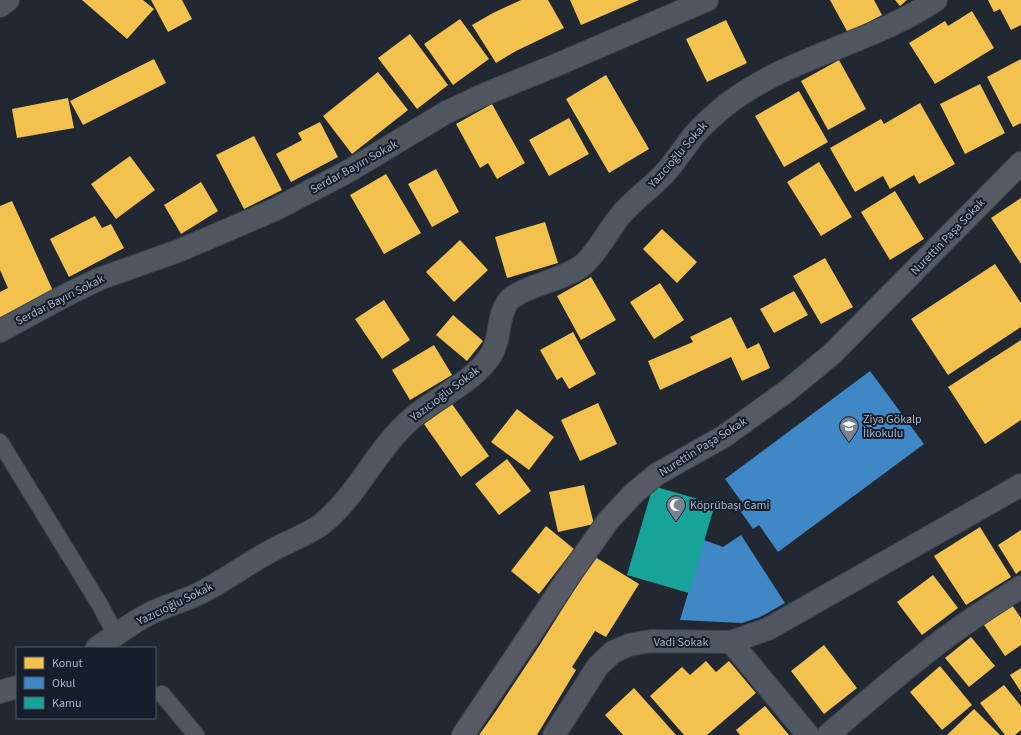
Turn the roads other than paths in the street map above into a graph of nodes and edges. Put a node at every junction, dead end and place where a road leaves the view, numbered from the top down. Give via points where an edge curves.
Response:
1 (8, 0) edge
2 (707, 0) edge
3 (936, 0) edge
4 (0, 6) edge
5 (1021, 163) edge
6 (0, 331) edge
7 (0, 442) edge
8 (1021, 485) edge
9 (1021, 586) edge
10 (116, 635) junction
11 (731, 642) junction
12 (98, 647) edge
13 (16, 687) edge
14 (0, 692) edge
15 (162, 694) dead end
16 (196, 735) edge
17 (463, 735) edge
18 (554, 735) edge
19 (808, 735) edge
20 (828, 735) edge

1 - 4 street
2 - 6 street, Serdar Bayırı Sokak via 483,94 445,113 347,172 274,210 178,251 98,279
3 - 10 street, Yazıcıoğlu Sokak via 897,23 759,84 728,104 694,135 673,165 656,183 624,210 586,262 561,278 518,293 508,301 493,352 482,366 468,379 412,418 395,434 354,491 321,525 196,596 148,614
5 - 17 street, Nurettin Paşa Sokak via 832,354 787,391 723,437 658,474 634,493 608,521
7 - 10 lane
8 - 11 street via 787,619
9 - 20 street via 940,642
10 - 12 street, Yazıcıoğlu Sokak
11 - 18 street, Vadi Sokak via 651,641 613,652 598,666
11 - 19 street
13 - 14 street
15 - 16 lane

